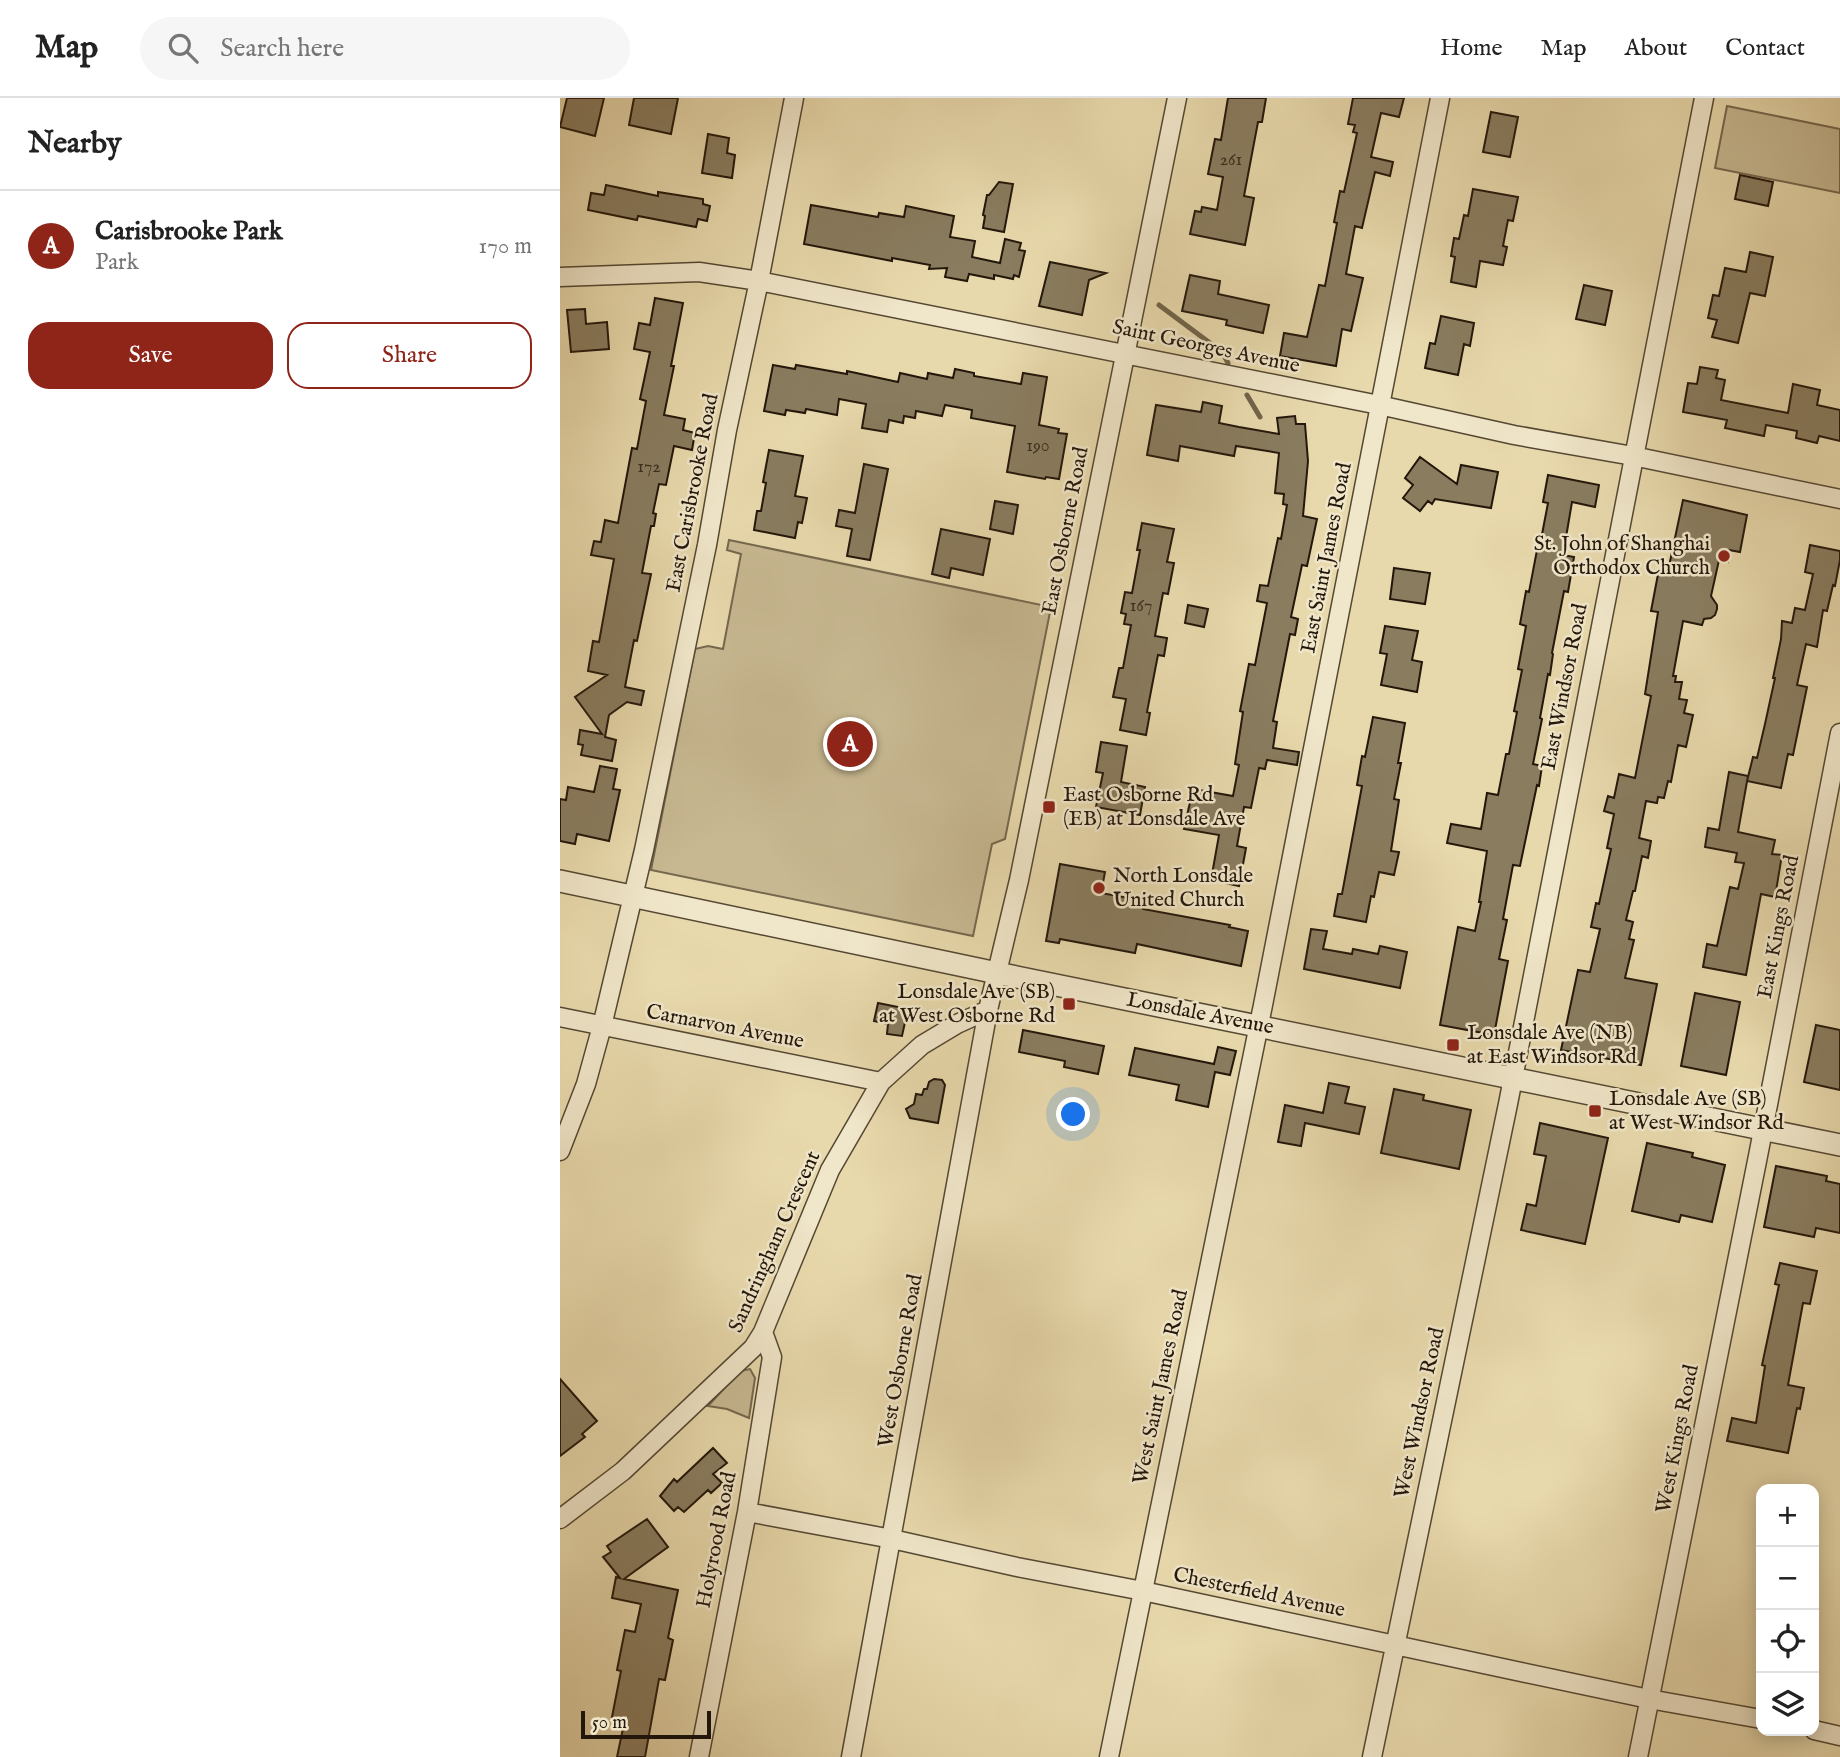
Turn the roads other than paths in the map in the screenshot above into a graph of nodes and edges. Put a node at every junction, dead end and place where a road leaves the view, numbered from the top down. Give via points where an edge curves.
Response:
1 (794, 98) edge
2 (1177, 98) edge
3 (1440, 98) edge
4 (1704, 98) edge
5 (560, 277) edge
6 (759, 281) junction
7 (1125, 354) junction
8 (1379, 405) junction
9 (1633, 456) junction
10 (1840, 499) edge
11 (1840, 733) edge
12 (560, 881) edge
13 (632, 895) junction
14 (997, 973) junction
15 (988, 1010) junction
16 (560, 1017) edge
17 (602, 1026) junction
18 (1258, 1026) junction
19 (1513, 1079) junction
20 (881, 1082) junction
21 (1763, 1129) junction
22 (1840, 1145) edge
23 (560, 1151) edge
24 (764, 1332) junction
25 (747, 1512) junction
26 (560, 1519) edge
27 (892, 1539) junction
28 (1143, 1591) junction
29 (1395, 1646) junction
30 (1649, 1699) junction
31 (1756, 1718) edge
32 (1819, 1731) edge
33 (1840, 1736) edge
34 (699, 1757) edge
35 (851, 1757) edge
36 (1109, 1757) edge
37 (1372, 1757) edge
38 (1638, 1757) edge

1 - 6 street, East Carisbrooke Road
2 - 7 street, East Osborne Road
3 - 8 street, East Saint James Road
4 - 9 street, East Windsor Road
5 - 6 street, Saint Georges Avenue via 699,272
6 - 7 street, Saint Georges Avenue
6 - 13 street, East Carisbrooke Road
7 - 8 street, Saint Georges Avenue
7 - 14 street, East Osborne Road
8 - 9 street, Saint Georges Avenue
8 - 18 street, East Saint James Road
9 - 10 street, Saint Georges Avenue
9 - 19 street, East Windsor Road
11 - 21 street, East Kings Road
12 - 13 street, Lonsdale Avenue
13 - 14 street, Lonsdale Avenue
13 - 17 street, East Carisbrooke Road
14 - 15 street, West Osborne Road
14 - 18 street, Lonsdale Avenue
15 - 20 street, Sandringham Crescent via 922,1045
15 - 27 street, West Osborne Road
16 - 17 street, Carnarvon Avenue
17 - 20 street, Carnarvon Avenue
17 - 23 street, East Carisbrooke Road
18 - 19 street, Lonsdale Avenue
18 - 28 street, West Saint James Road
19 - 21 street, Lonsdale Avenue
19 - 29 street, West Windsor Road
20 - 24 street, Sandringham Crescent via 830,1170
21 - 22 street, Lonsdale Avenue
21 - 30 street, West Kings Road
24 - 25 street, Holyrood Road via 772,1357
24 - 26 street, Sandringham Crescent via 753,1348 623,1471
25 - 27 street, Chesterfield Avenue
25 - 34 street, Holyrood Road
27 - 28 street, Chesterfield Avenue
27 - 35 street, West Osborne Road
28 - 29 street, Chesterfield Avenue
28 - 36 street, West Saint James Road
29 - 30 street, Chesterfield Avenue
29 - 37 street, West Windsor Road
30 - 31 street, Chesterfield Avenue
30 - 38 street, West Kings Road
32 - 33 street

